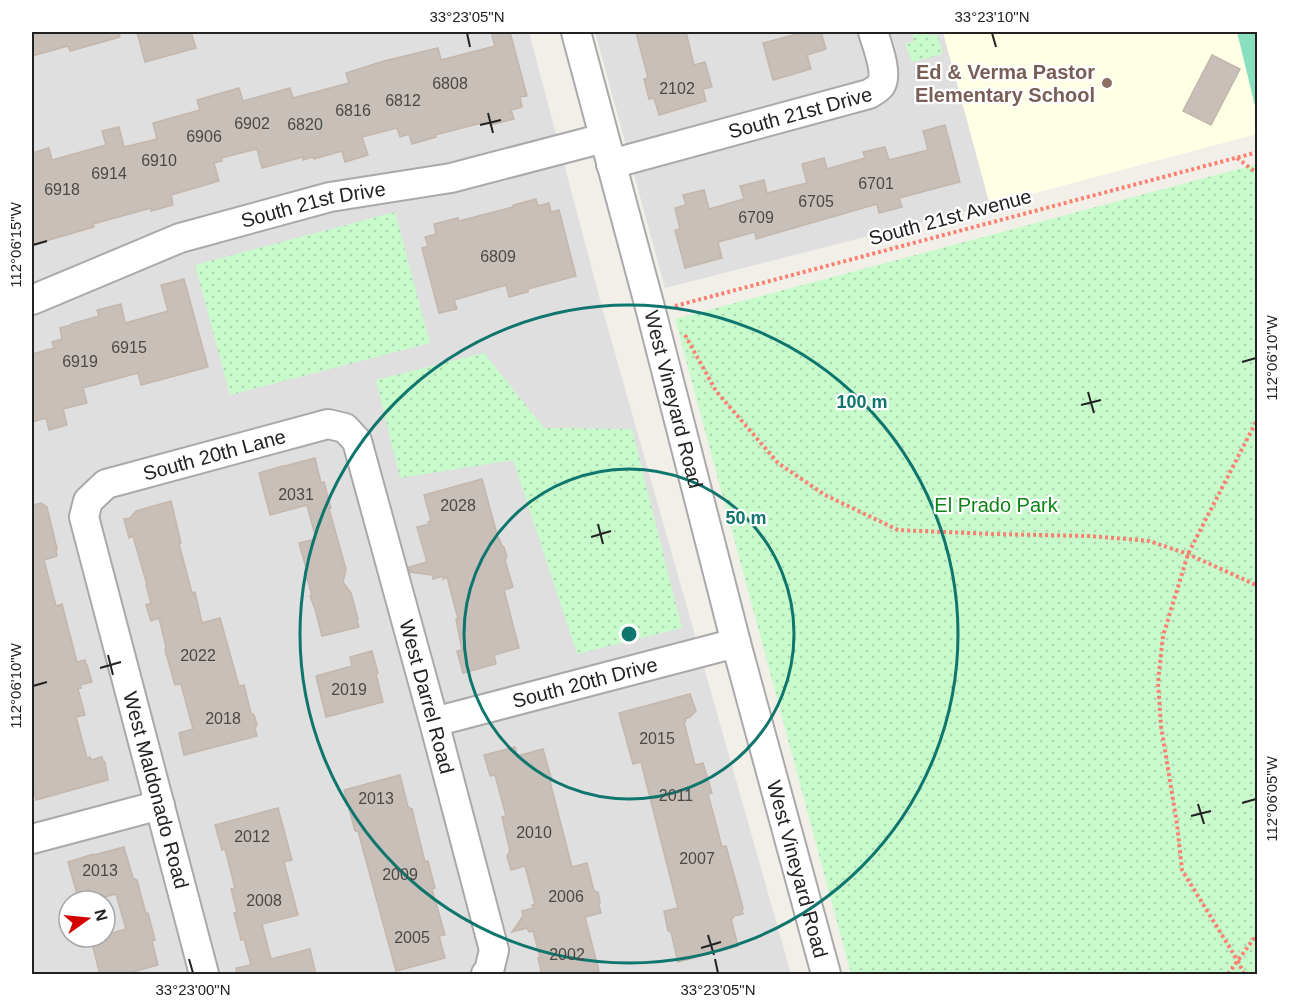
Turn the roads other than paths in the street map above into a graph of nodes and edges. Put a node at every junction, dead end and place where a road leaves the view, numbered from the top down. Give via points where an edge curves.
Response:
1 (576, 32) edge
2 (873, 32) edge
3 (608, 151) junction
4 (32, 300) edge
5 (345, 428) joint
6 (88, 501) joint
7 (736, 643) junction
8 (434, 722) junction
9 (160, 805) junction
10 (32, 839) edge
11 (488, 973) edge
12 (204, 975) edge
13 (826, 975) edge

1 - 3 street, West Vineyard Road
2 - 3 street, South 21st Drive via 884,70 882,84 869,94
3 - 4 street, South 21st Drive via 330,197 180,238
3 - 7 street, West Vineyard Road
5 - 6 street, South 20th Lane via 328,424 105,484
5 - 8 street, West Darrel Road via 357,441
6 - 9 street, West Maldonado Road via 84,517
7 - 8 street, South 20th Drive
7 - 13 street, West Vineyard Road
8 - 11 street, West Darrel Road via 494,950
9 - 10 street
9 - 12 street, West Maldonado Road

